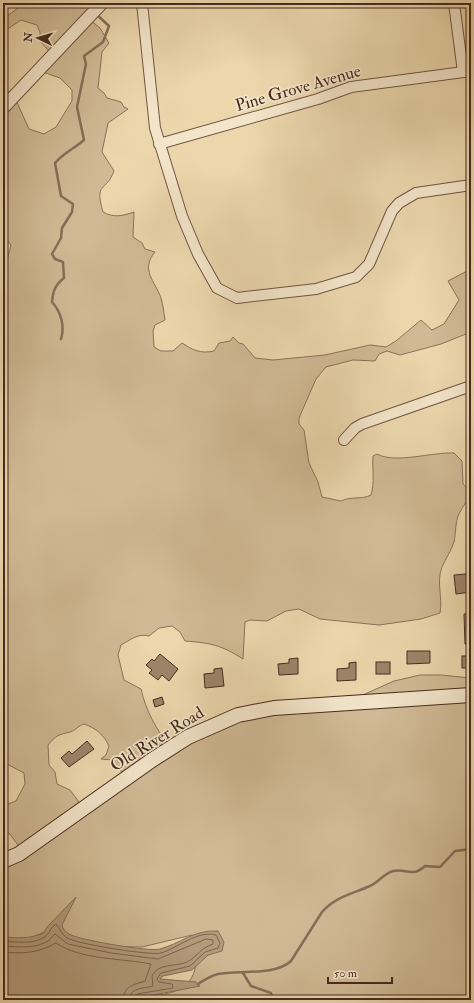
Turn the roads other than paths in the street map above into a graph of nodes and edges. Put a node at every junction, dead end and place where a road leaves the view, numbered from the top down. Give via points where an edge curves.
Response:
1 (142, 3) edge
2 (454, 3) edge
3 (102, 4) edge
4 (467, 72) edge
5 (3, 108) edge
6 (159, 144) junction
7 (471, 185) edge
8 (471, 386) edge
9 (344, 440) dead end
10 (471, 695) edge
11 (3, 862) edge

1 - 6 street via 155,128
2 - 4 street
3 - 5 street
4 - 6 street, Pine Grove Avenue via 351,87 318,99
6 - 7 street via 182,216 198,254 217,288 237,298 316,289 356,277 369,264 392,211 399,203 416,193
8 - 9 street via 366,423 355,428
10 - 11 main road, Old River Road via 274,708 238,715 194,734 166,751 19,854

